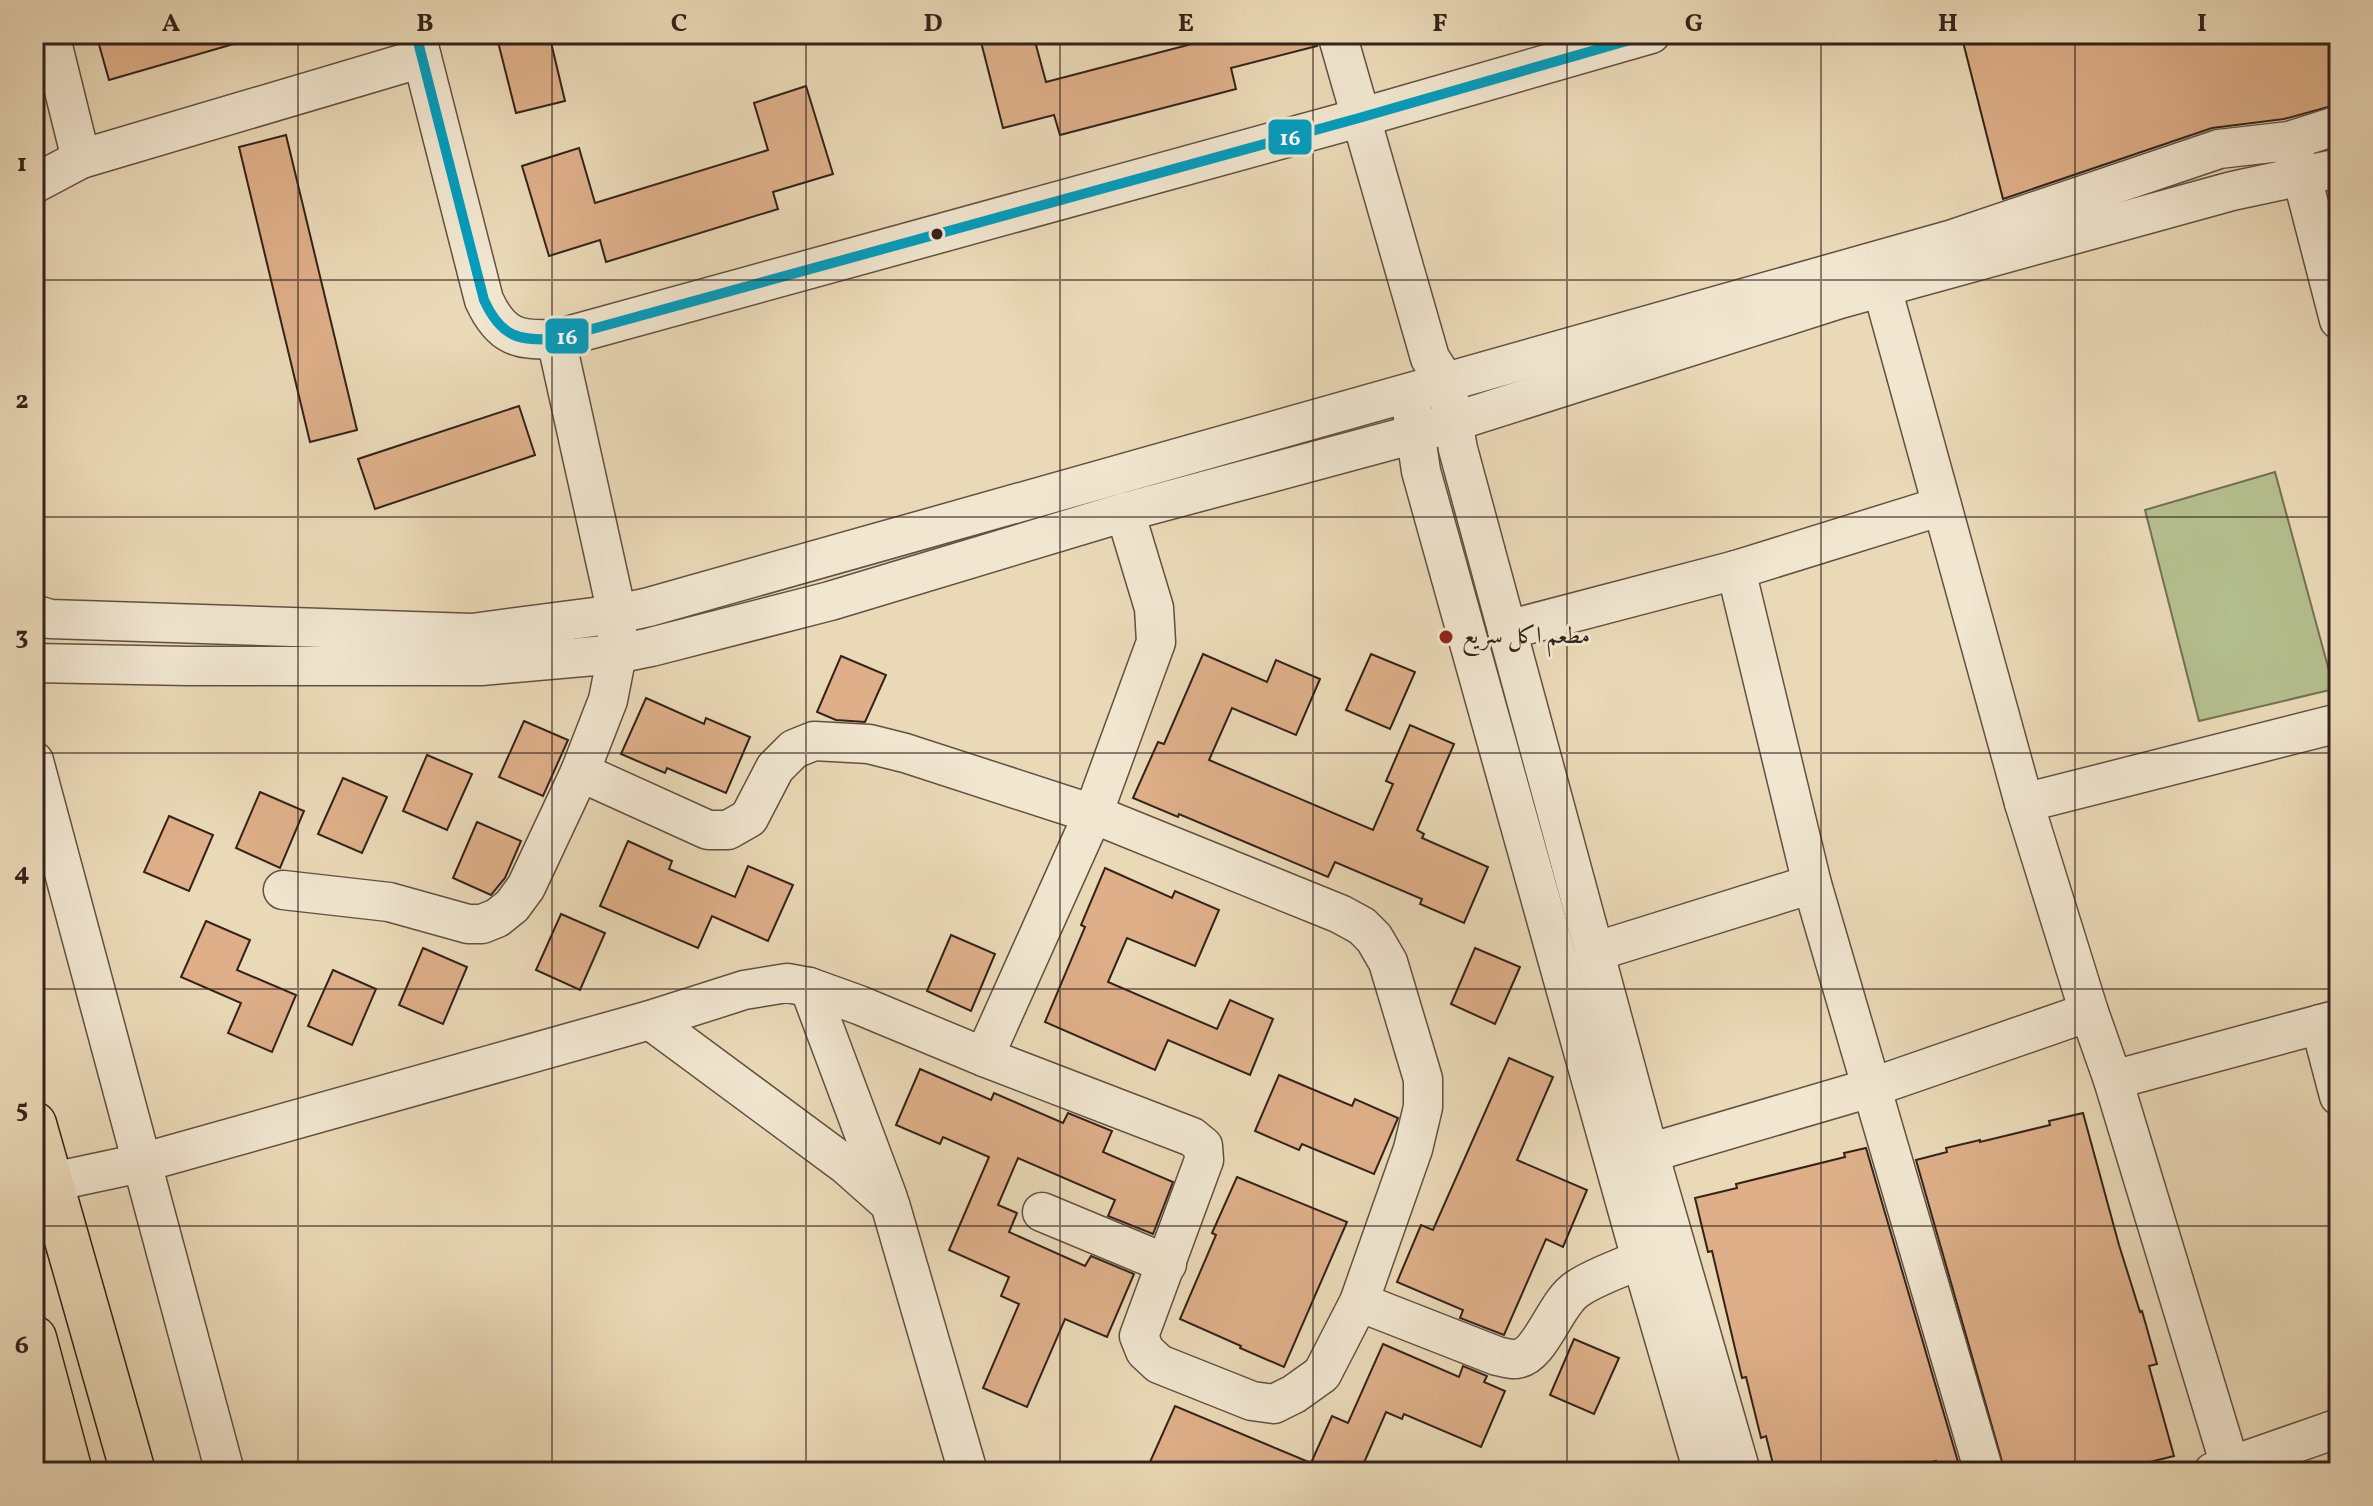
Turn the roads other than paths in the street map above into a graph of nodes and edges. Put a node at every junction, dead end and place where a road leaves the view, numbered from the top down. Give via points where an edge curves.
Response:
1 (50, 34) edge
2 (1337, 34) edge
3 (1651, 34) edge
4 (419, 46) edge
5 (1359, 118) junction
6 (2339, 125) edge
7 (2289, 141) junction
8 (81, 159) junction
9 (2339, 168) edge
10 (2302, 177) junction
11 (34, 184) edge
12 (1878, 275) junction
13 (2339, 320) edge
14 (556, 339) junction
15 (1429, 378) junction
16 (1453, 420) junction
17 (1415, 434) junction
18 (1942, 506) junction
19 (1125, 512) junction
20 (1736, 570) junction
21 (34, 614) edge
22 (617, 614) junction
23 (1507, 630) junction
24 (617, 654) junction
25 (34, 663) edge
26 (2339, 723) edge
27 (34, 761) edge
28 (580, 772) junction
29 (2024, 803) junction
30 (1093, 814) junction
31 (1812, 884) junction
32 (283, 890) dead end
33 (1594, 952) junction
34 (809, 987) junction
35 (2089, 1012) junction
36 (650, 1020) junction
37 (2330, 1021) edge
38 (984, 1057) junction
39 (2113, 1080) junction
40 (1870, 1088) junction
41 (2339, 1096) edge
42 (34, 1124) edge
43 (1649, 1153) junction
44 (141, 1163) junction
45 (52, 1182) junction
46 (890, 1204) junction
47 (1042, 1212) dead end
48 (1641, 1259) junction
49 (1167, 1264) junction
50 (1359, 1302) junction
51 (34, 1338) edge
52 (2339, 1428) edge
53 (2226, 1470) edge
54 (70, 1472) edge
55 (133, 1472) edge
56 (225, 1472) edge
57 (968, 1472) edge
58 (1703, 1472) edge
59 (1741, 1472) edge
60 (1984, 1472) edge

1 - 8 street
2 - 5 street
3 - 5 street
4 - 8 street
4 - 14 street via 492,318 526,340
5 - 14 street
5 - 15 street
6 - 7 street
7 - 10 street
7 - 12 street via 2219,149 1953,239
8 - 11 street
9 - 10 street
10 - 12 street
10 - 13 street
12 - 15 street
12 - 16 street
12 - 18 street
14 - 22 street
15 - 16 street
15 - 17 street
15 - 22 street
16 - 17 street
16 - 23 street
17 - 19 street
17 - 48 street
18 - 20 street
18 - 29 street
19 - 24 street via 830,601
19 - 30 street via 1154,608 1156,642
20 - 23 street
20 - 31 street
21 - 22 street via 50,619 472,633
22 - 24 street
23 - 33 street
24 - 25 street via 481,666
24 - 28 street via 608,700
26 - 29 street
27 - 44 street
28 - 30 street via 708,830 728,830 749,818 775,768 794,749 814,741 869,744
28 - 32 street via 526,887 512,906 482,924 389,902
29 - 35 street
30 - 38 street
30 - 50 street via 1340,914 1374,938 1388,962 1423,1079 1423,1107
31 - 33 street
31 - 40 street
33 - 43 street
34 - 36 street via 787,983 744,990
34 - 38 street
34 - 46 street
35 - 39 street
35 - 40 street
36 - 44 street
36 - 46 street via 846,1165
37 - 39 street
37 - 41 street
38 - 49 street via 1192,1137 1203,1146 1204,1160
39 - 53 street
40 - 43 street
40 - 60 street
42 - 45 main road
43 - 59 street
44 - 45 street
44 - 56 street
45 - 55 main road
46 - 57 street
47 - 49 street
48 - 50 street via 1577,1288 1529,1353 1517,1360
48 - 58 street
49 - 50 street via 1139,1336 1145,1351 1159,1364 1252,1401 1274,1404 1322,1374
51 - 54 main road
52 - 53 street

